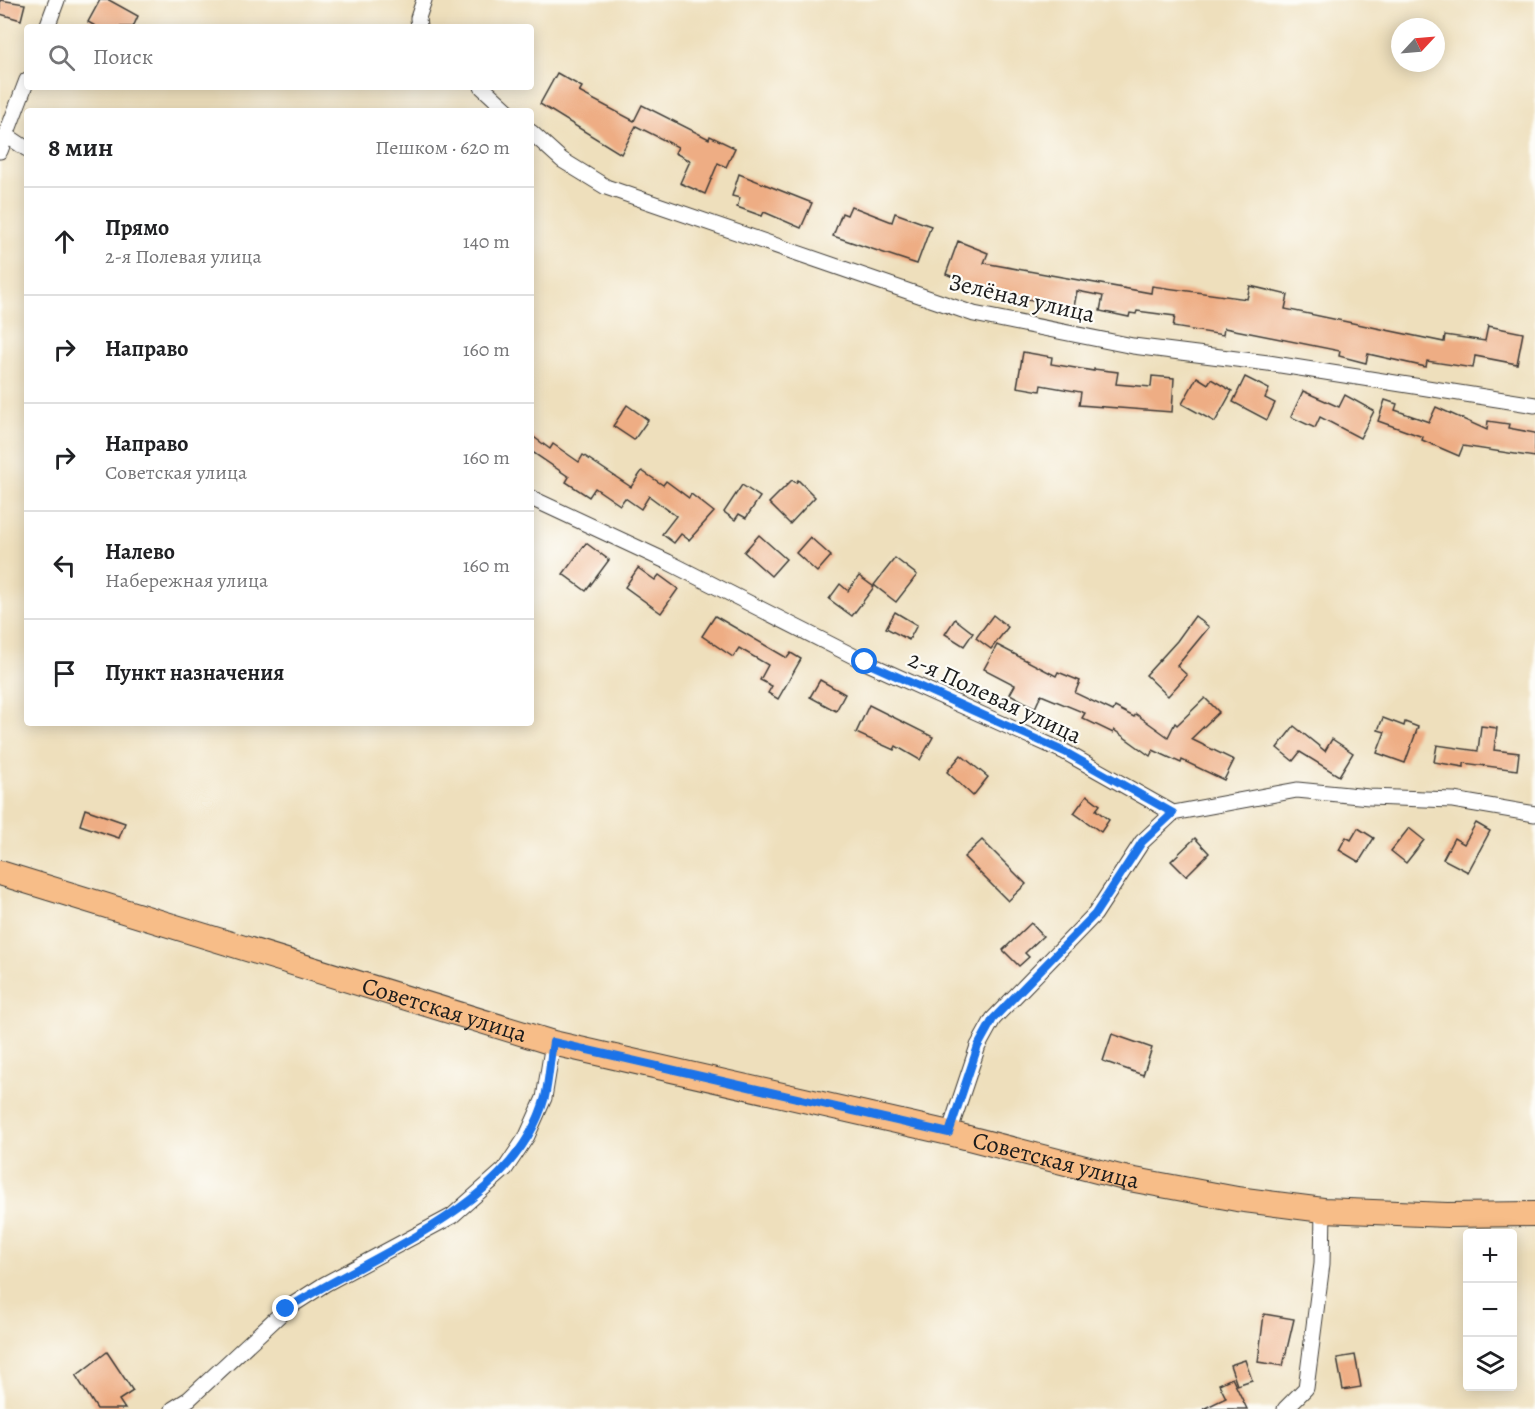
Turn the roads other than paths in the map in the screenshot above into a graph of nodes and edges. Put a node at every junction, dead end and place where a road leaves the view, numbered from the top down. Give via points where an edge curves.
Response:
1 (57, 0) edge
2 (424, 0) edge
3 (48, 24) edge
4 (419, 24) edge
5 (24, 88) edge
6 (485, 90) edge
7 (505, 108) edge
8 (6, 135) junction
9 (534, 135) edge
10 (24, 146) edge
11 (0, 151) edge
12 (1535, 405) edge
13 (534, 499) edge
14 (1173, 813) junction
15 (1535, 814) edge
16 (0, 873) edge
17 (553, 1042) junction
18 (949, 1133) junction
19 (1323, 1210) junction
20 (1535, 1214) edge
21 (173, 1409) edge
22 (1285, 1409) edge

1 - 3 street
2 - 4 street
5 - 8 street
6 - 7 street
8 - 10 street
8 - 11 street
9 - 12 street, Зелёная улица via 562,160 606,187 974,314 1133,346
13 - 14 street, 2-я Полевая улица via 865,662 1065,752
14 - 15 street via 1296,790 1369,798 1453,800
14 - 18 street via 1142,842 1095,914 993,1019 978,1046
16 - 17 main road, Советская улица
17 - 18 main road, Советская улица
17 - 21 street via 544,1098 527,1136 505,1169 452,1216 286,1309 189,1400
18 - 19 main road, Советская улица via 1124,1178
19 - 20 main road, Советская улица
19 - 22 street via 1322,1264 1306,1388

